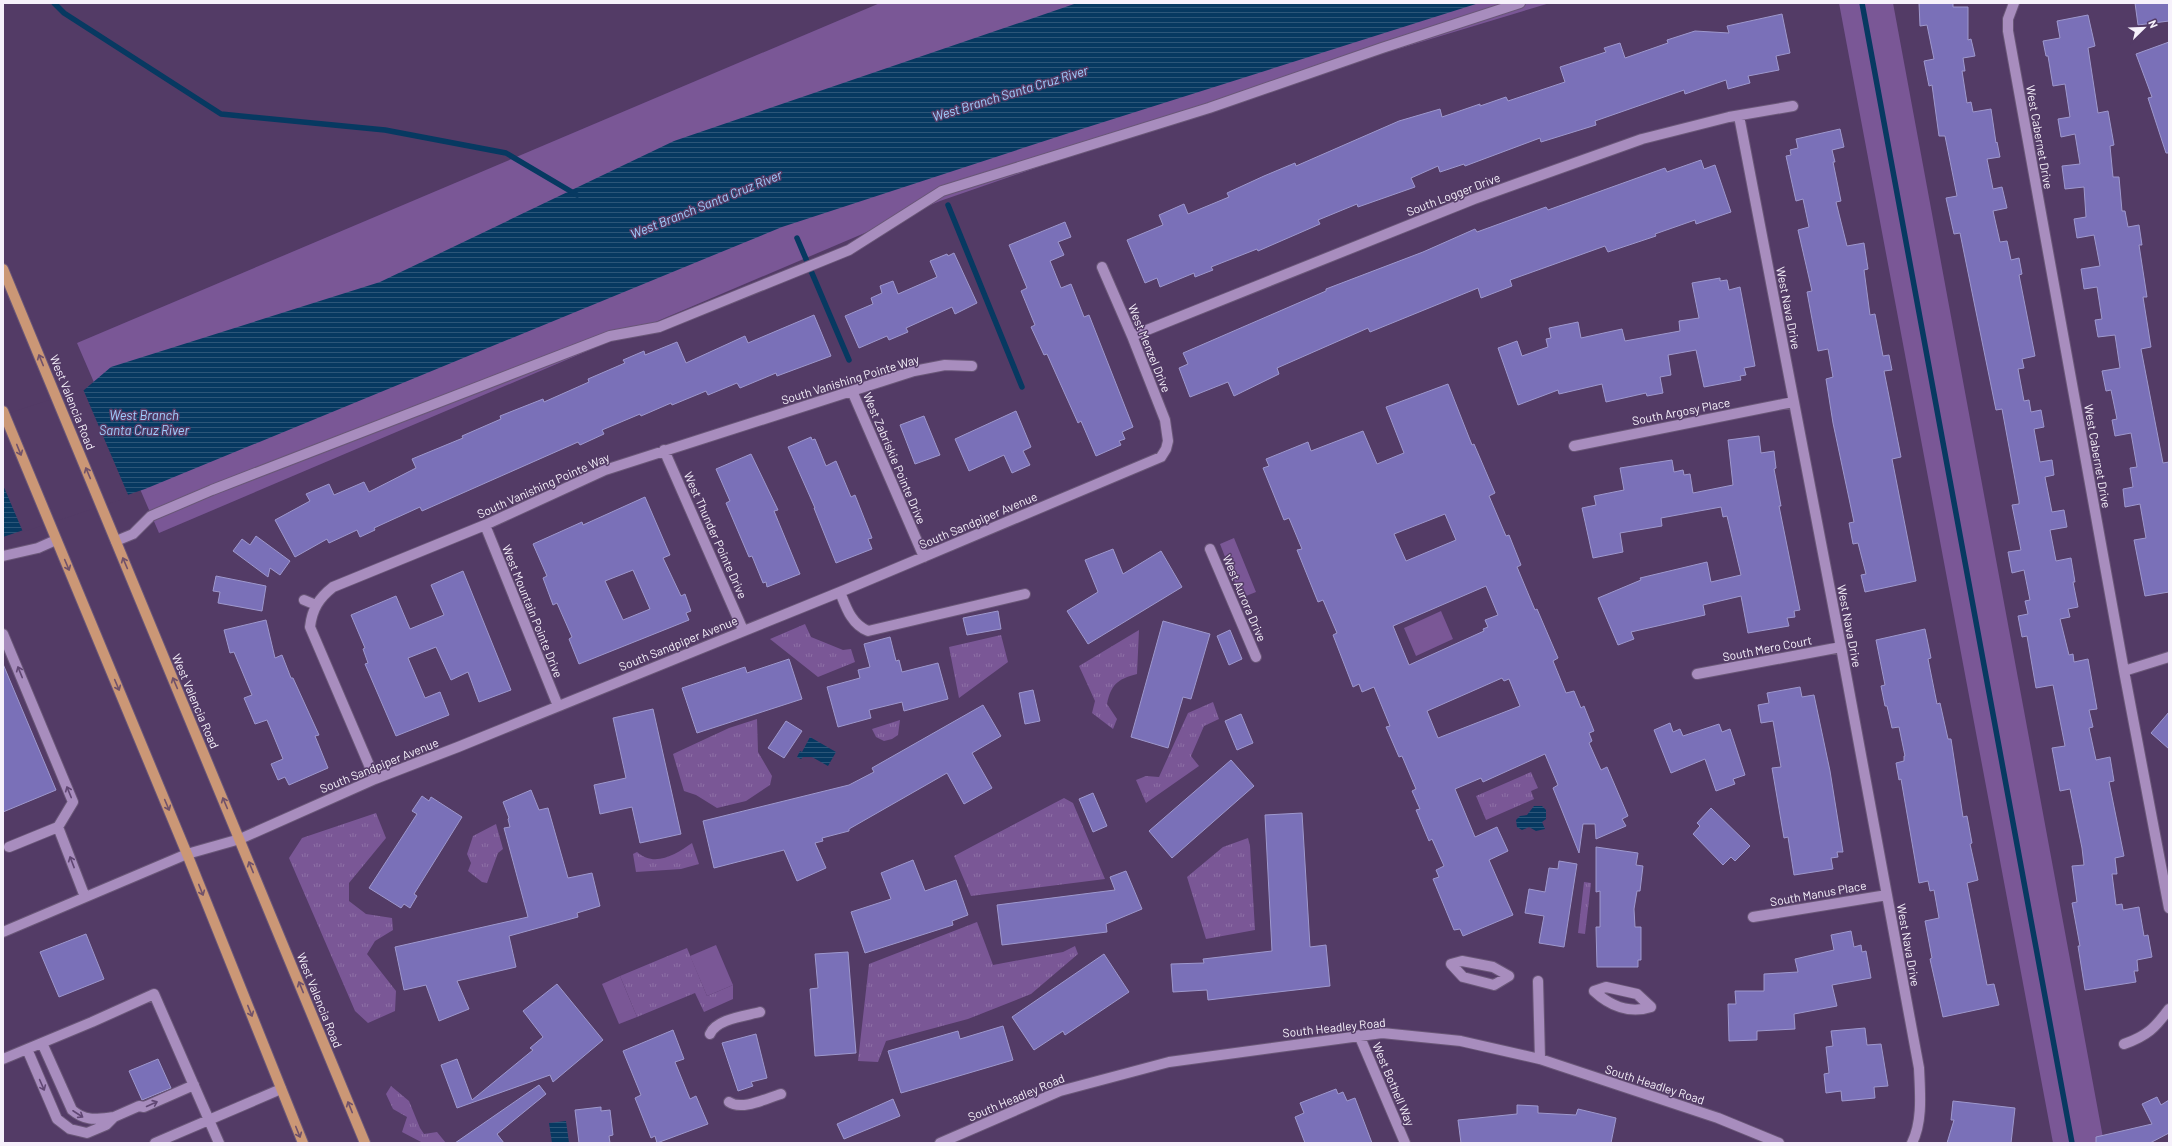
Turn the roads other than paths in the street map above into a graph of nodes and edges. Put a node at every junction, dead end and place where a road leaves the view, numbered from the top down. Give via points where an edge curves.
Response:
1 (1520, 3) edge
2 (2011, 5) edge
3 (1793, 106) dead end
4 (1739, 116) junction
5 (1102, 267) dead end
6 (3, 269) edge
7 (1132, 336) junction
8 (972, 366) dead end
9 (852, 391) junction
10 (1793, 402) junction
11 (4, 413) edge
12 (1168, 440) joint
13 (1574, 446) dead end
14 (664, 450) junction
15 (485, 525) junction
16 (56, 540) junction
17 (116, 541) junction
18 (1210, 549) dead end
19 (3, 556) edge
20 (924, 557) junction
21 (840, 592) junction
22 (1024, 594) dead end
23 (304, 600) dead end
24 (316, 605) junction
25 (743, 630) junction
26 (3, 634) edge
27 (1841, 647) junction
28 (2169, 656) edge
29 (1256, 657) dead end
30 (2124, 671) junction
31 (1697, 674) dead end
32 (558, 706) junction
33 (375, 779) junction
34 (58, 827) junction
35 (240, 839) junction
36 (9, 847) dead end
37 (187, 854) junction
38 (1887, 895) junction
39 (85, 897) junction
40 (2169, 908) edge
41 (1753, 917) dead end
42 (3, 932) edge
43 (1451, 964) joint
44 (1538, 982) dead end
45 (1594, 991) joint
46 (2169, 1008) edge
47 (760, 1012) dead end
48 (710, 1034) dead end
49 (1360, 1035) junction
50 (42, 1043) junction
51 (2124, 1044) dead end
52 (27, 1049) junction
53 (3, 1059) edge
54 (1540, 1059) junction
55 (194, 1085) junction
56 (281, 1089) junction
57 (781, 1094) dead end
58 (729, 1102) dead end
59 (114, 1117) junction
60 (209, 1120) junction
61 (155, 1143) edge
62 (219, 1143) edge
63 (303, 1143) edge
64 (365, 1143) edge
65 (940, 1143) edge
66 (1405, 1143) edge
67 (1779, 1143) edge
68 (1912, 1143) edge

1 - 17 street via 1209,108 942,192 849,250 659,327 610,336 212,490 151,516 133,534
2 - 30 street, West Cabernet Drive via 2008,31
3 - 4 street, South Logger Drive
4 - 7 street, South Logger Drive via 1642,139 1474,199
4 - 10 street, West Nava Drive
5 - 7 street, West Menzel Drive
17 -> 6 main road, West Valencia Road
7 - 12 street, West Menzel Drive via 1165,420
8 - 9 street, South Vanishing Pointe Way via 945,365 914,371
9 - 14 street, South Vanishing Pointe Way
9 - 20 street, West Zabriskie Pointe Drive
10 - 13 street, South Argosy Place
10 - 27 street, West Nava Drive
11 -> 16 main road
12 - 20 street, South Sandpiper Avenue via 1161,458 1153,462
14 - 15 street, South Vanishing Pointe Way via 605,470
14 - 25 street, West Thunder Pointe Drive
15 - 24 street, South Vanishing Pointe Way via 333,587
15 - 32 street, West Mountain Pointe Drive
16 - 19 street via 38,548
16 -> 37 main road
35 -> 17 main road, West Valencia Road
18 - 29 street, West Aurora Drive
20 - 21 street, South Sandpiper Avenue
21 - 22 street via 856,623 868,631
21 - 25 street, South Sandpiper Avenue
23 - 24 street
24 - 33 street, South Vanishing Pointe Way via 311,618 312,632
25 - 32 street, South Sandpiper Avenue
34 -> 26 street via 73,802
27 - 31 street, South Mero Court
27 - 38 street, West Nava Drive
28 - 30 street
30 - 40 street, West Cabernet Drive
32 - 33 street, South Sandpiper Avenue
33 - 35 street, South Sandpiper Avenue
34 - 36 street
39 -> 34 street
35 - 37 street, South Sandpiper Avenue
64 -> 35 main road, West Valencia Road
37 - 39 street, South Sandpiper Avenue
37 -> 56 main road
38 - 41 street, South Manus Place
38 - 68 street, West Nava Drive via 1919,1068 1920,1102
39 - 42 street, South Sandpiper Avenue
43 - 43 street via 1463,977 1494,985 1509,976 1493,967 1462,961
44 - 54 street
45 - 45 street via 1606,1003 1638,1011 1651,1007 1637,994 1606,988
46 - 51 street via 2157,1026 2142,1038
47 - 48 street via 718,1024 712,1028
49 - 54 street, South Headley Road via 1382,1033 1461,1041
49 - 65 street, South Headley Road via 1169,1062 1060,1091
49 - 66 street, West Bothell Way
50 - 52 street
50 - 55 street via 154,994
50 -> 59 street via 72,1110 90,1120
52 - 53 street
52 -> 59 street via 57,1119 70,1129 87,1133 106,1125
54 - 67 street, South Headley Road via 1718,1118
59 -> 55 street
55 - 60 street
56 - 60 street
56 -> 63 main road
57 - 58 street via 742,1105 735,1106
60 - 61 street
60 - 62 street

